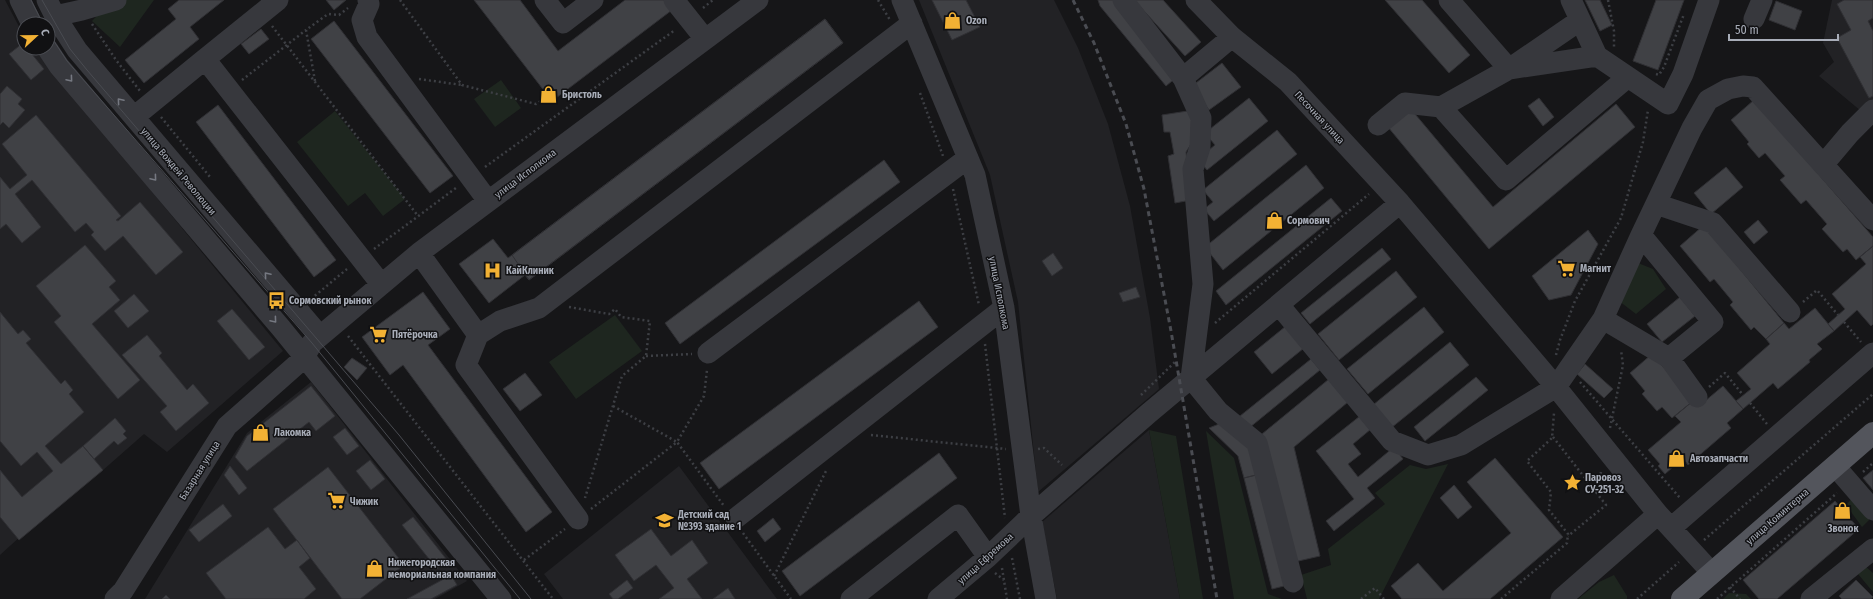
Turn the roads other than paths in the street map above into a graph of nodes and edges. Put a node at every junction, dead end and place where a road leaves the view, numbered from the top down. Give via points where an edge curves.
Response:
1 (20, 0) edge
2 (116, 0) edge
3 (545, 0) edge
4 (593, 0) edge
5 (674, 0) edge
6 (758, 0) edge
7 (902, 0) edge
8 (1123, 0) edge
9 (1196, 0) edge
10 (1449, 0) edge
11 (1571, 0) edge
12 (1709, 0) edge
13 (360, 2) edge
14 (270, 7) edge
15 (51, 8) edge
16 (28, 16) edge
17 (1579, 21) junction
18 (905, 28) junction
19 (1232, 37) junction
20 (705, 39) junction
21 (1606, 52) junction
22 (52, 56) edge
23 (205, 59) junction
24 (1509, 69) junction
25 (1628, 77) junction
26 (1183, 78) junction
27 (1696, 88) junction
28 (1441, 107) junction
29 (1873, 110) edge
30 (134, 117) junction
31 (1378, 125) dead end
32 (968, 158) junction
33 (1823, 165) junction
34 (488, 201) junction
35 (1400, 203) junction
36 (1656, 204) junction
37 (1873, 220) edge
38 (1641, 235) junction
39 (418, 253) junction
40 (381, 284) junction
41 (1279, 306) junction
42 (1004, 308) junction
43 (1790, 312) road end
44 (1610, 323) junction
45 (478, 335) junction
46 (320, 336) junction
47 (1869, 350) edge
48 (708, 354) road end
49 (304, 358) junction
50 (1669, 358) junction
51 (1190, 378) junction
52 (1556, 387) junction
53 (1697, 397) road end
54 (1873, 433) edge
55 (1835, 466) junction
56 (1873, 510) edge
57 (1031, 516) junction
58 (578, 519) road end
59 (735, 520) road end
60 (1664, 521) junction
61 (998, 548) junction
62 (1873, 549) edge
63 (1712, 573) junction
64 (1293, 582) dead end
65 (115, 599) edge
66 (501, 599) edge
67 (851, 599) edge
68 (938, 599) edge
69 (1046, 599) edge
70 (1561, 599) edge
71 (1682, 599) edge
72 (1811, 599) edge

1 - 16 street
2 - 15 street via 82,10
3 - 4 street via 563,23
5 - 20 street
6 - 20 street, улица Исполкома
7 - 18 street, улица Исполкома
8 - 26 street
9 - 19 street, Песочная улица
10 - 24 street
11 - 17 street
12 - 27 street
13 - 34 street via 369,4 362,20 367,37
14 - 23 street
30 -> 15 street, улица Вождей Революции via 77,50
17 - 21 street
17 - 24 street
18 - 32 street, улица Исполкома
18 - 45 street via 546,303 539,308 500,321
19 - 26 street
19 - 35 street, Песочная улица via 1288,82
20 - 34 street, улица Исполкома
21 - 24 street
21 - 25 street
22 -> 49 street
23 - 30 street
23 - 40 street
24 - 28 street
25 - 27 street via 1668,104
25 - 28 street via 1506,180
26 - 51 street via 1201,118 1200,147 1192,168 1203,284
27 - 33 street via 1728,90 1743,86 1753,87
27 - 36 street via 1692,128
28 - 31 street via 1405,103
29 - 33 street
46 -> 30 street, улица Вождей Революции
32 - 42 street, улица Исполкома via 975,175
32 - 48 street
33 - 37 street
34 - 39 street, улица Исполкома
35 - 41 street, улица Ефремова
35 - 52 street, Песочная улица
36 - 38 street
36 - 43 street via 1713,223
38 - 44 street
38 - 50 street via 1713,322
39 - 40 street, улица Исполкома
39 - 45 street
40 - 46 street, улица Исполкома
41 - 51 street, улица Ефремова
41 - 52 street via 1392,441 1428,455 1461,445
42 - 57 street, улица Исполкома
42 - 59 street
44 - 50 street
44 - 52 street via 1563,362
45 - 58 street via 466,365
46 - 49 street, улица Исполкома
47 - 60 street
49 - 65 street, Базарная улица via 227,426 123,591
49 - 66 street
50 - 53 street
51 - 57 street, улица Ефремова
51 - 64 street via 1218,411 1257,443
52 - 60 street, Песочная улица
54 - 55 main road, улица Коминтерна
55 - 56 street
55 - 63 main road, улица Коминтерна
57 - 61 street, улица Ефремова
57 - 69 street, улица Исполкома
60 - 63 street, Песочная улица
60 - 70 street
61 - 67 street via 958,515
61 - 68 street, улица Ефремова
62 - 72 street
63 - 71 main road, улица Коминтерна

